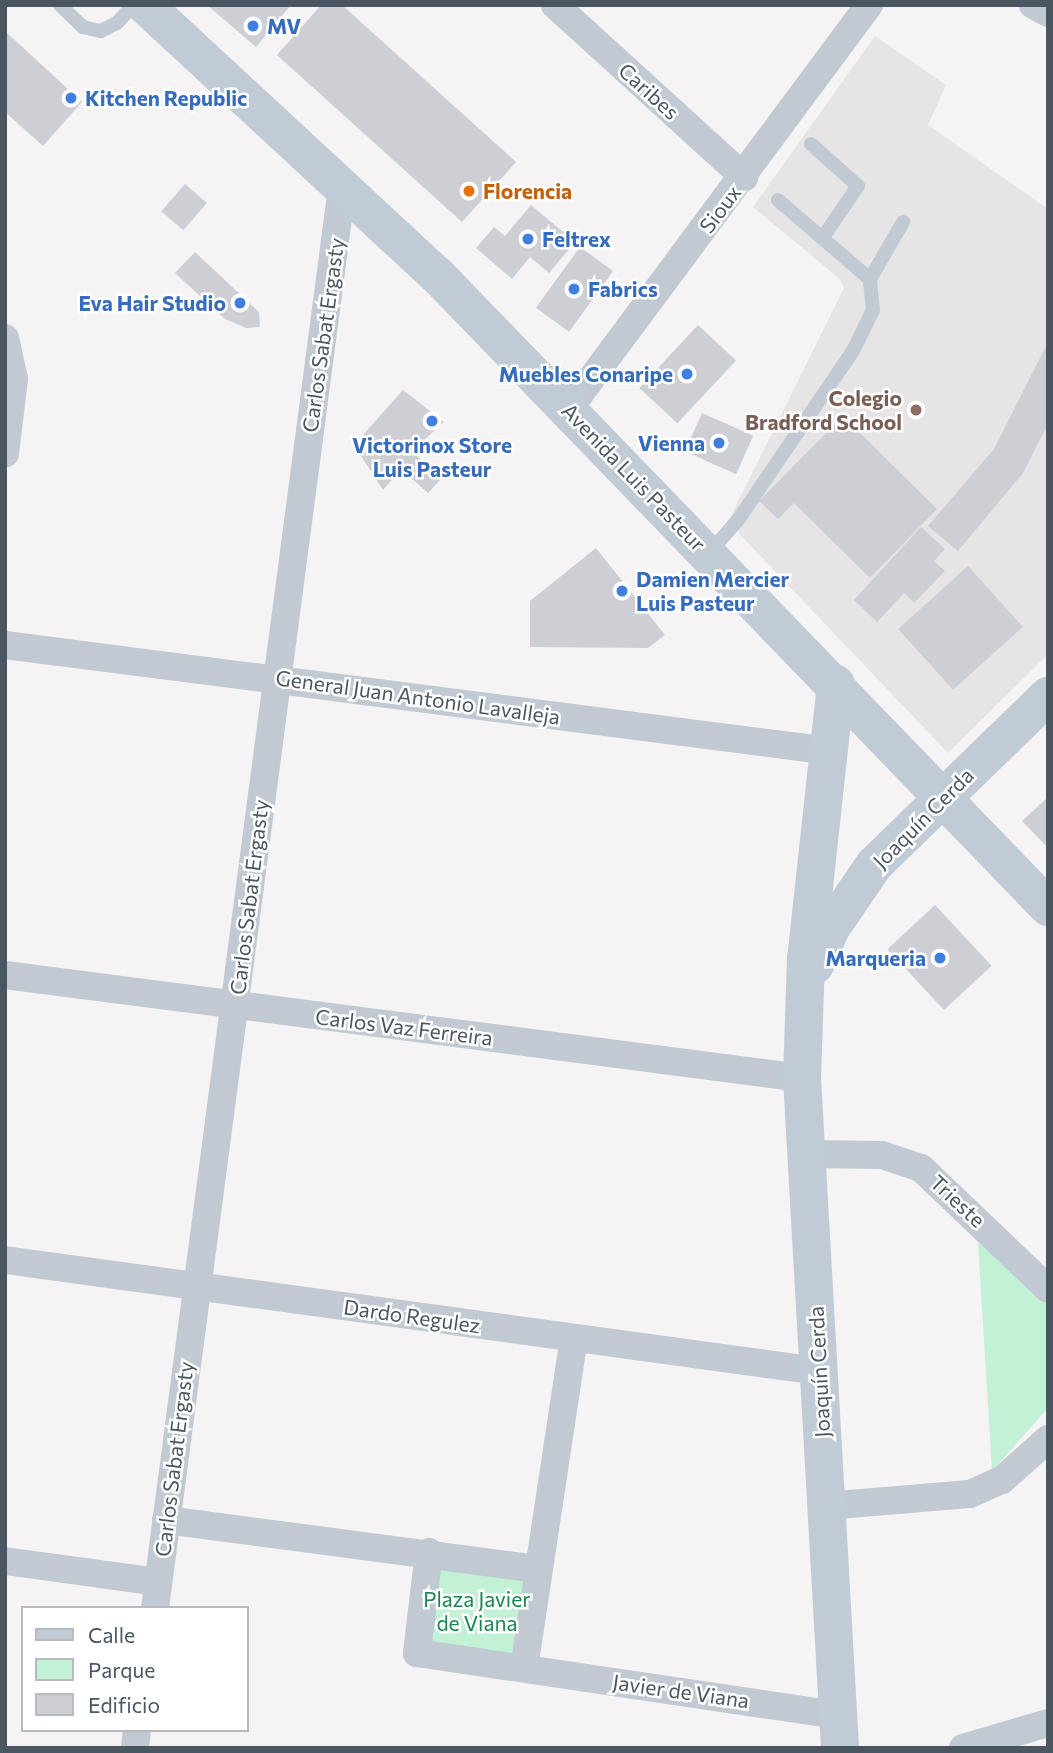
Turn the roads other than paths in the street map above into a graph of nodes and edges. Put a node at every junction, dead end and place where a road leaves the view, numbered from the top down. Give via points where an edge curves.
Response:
1 (60, 5) edge
2 (132, 5) edge
3 (145, 5) edge
4 (555, 5) edge
5 (869, 5) edge
6 (1032, 5) edge
7 (1048, 13) edge
8 (810, 144) dead end
9 (744, 177) junction
10 (342, 187) junction
11 (778, 200) dead end
12 (902, 222) dead end
13 (823, 237) junction
14 (870, 279) junction
15 (5, 338) edge
16 (568, 410) junction
17 (5, 453) edge
18 (708, 553) junction
19 (5, 645) edge
20 (277, 678) junction
21 (836, 684) junction
22 (1048, 695) edge
23 (830, 751) junction
24 (943, 797) junction
25 (1048, 907) edge
26 (5, 975) edge
27 (805, 997) junction
28 (235, 1006) junction
29 (802, 1077) junction
30 (807, 1154) junction
31 (5, 1261) edge
32 (196, 1286) junction
33 (1048, 1289) edge
34 (574, 1338) junction
35 (818, 1371) junction
36 (1048, 1439) edge
37 (826, 1506) junction
38 (166, 1520) junction
39 (429, 1552) junction
40 (5, 1561) edge
41 (538, 1569) junction
42 (156, 1595) edge
43 (524, 1668) junction
44 (839, 1731) edge
45 (1043, 1732) edge
46 (963, 1748) edge

1 - 2 lane via 83,27 101,31 117,23
3 - 10 street, Avenida Luis Pasteur
4 - 9 street, Caribes
5 - 9 street, Sioux
6 - 7 street
8 - 13 lane via 858,186
9 - 16 street, Sioux
10 - 16 street, Avenida Luis Pasteur via 437,275
10 - 20 street, Carlos Sabat Ergasty
11 - 13 lane
12 - 14 lane
13 - 14 lane
14 - 18 lane via 873,310 853,351 738,520
15 - 17 street via 14,379
16 - 18 street, Avenida Luis Pasteur
18 - 21 street, Avenida Luis Pasteur
19 - 20 street, General Juan Antonio Lavalleja
20 - 23 street, General Juan Antonio Lavalleja
20 - 28 street, Carlos Sabat Ergasty
21 - 23 street, Joaquín Cerda
21 - 24 street, Avenida Luis Pasteur
22 - 24 street, Joaquín Cerda
23 - 27 street, Joaquín Cerda
24 - 25 street, Avenida Luis Pasteur
24 - 27 street, Joaquín Cerda via 859,884 831,928
26 - 28 street, Carlos Vaz Ferreira
27 - 29 street, Joaquín Cerda
28 - 29 street, Carlos Vaz Ferreira
28 - 32 street, Carlos Sabat Ergasty
29 - 30 street, Joaquín Cerda
30 - 33 street, Trieste via 882,1155 921,1168
30 - 35 street, Joaquín Cerda
31 - 32 street, Dardo Regulez
32 - 34 street, Dardo Regulez
32 - 38 street, Carlos Sabat Ergasty
34 - 35 street, Dardo Regulez
34 - 41 street
35 - 37 street, Joaquín Cerda
36 - 37 street via 1002,1480 970,1494
37 - 44 street, Joaquín Cerda
38 - 39 street
38 - 42 street, Carlos Sabat Ergasty
39 - 41 street
39 - 43 street, Javier de Viana via 417,1653
40 - 42 street
41 - 43 street
43 - 44 street, Javier de Viana
45 - 46 street

